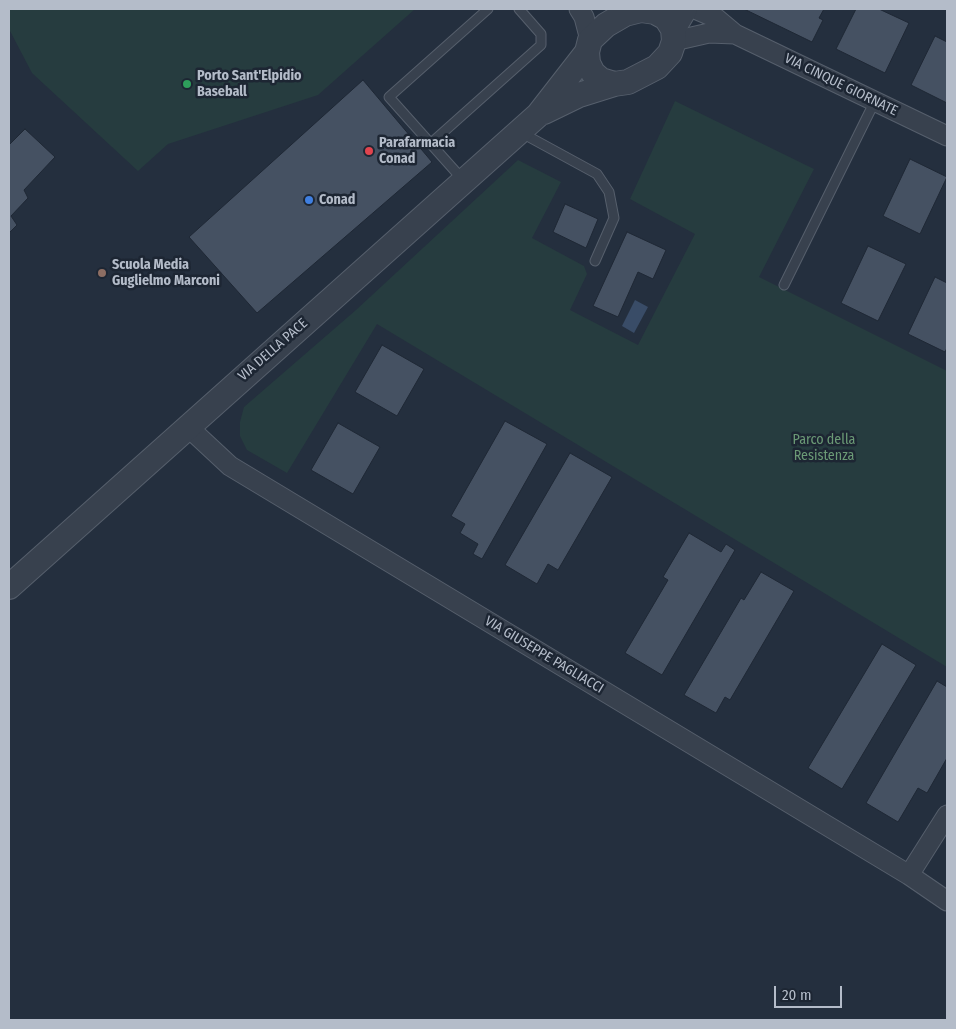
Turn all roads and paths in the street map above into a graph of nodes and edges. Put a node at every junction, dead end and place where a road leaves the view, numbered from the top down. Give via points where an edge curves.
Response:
1 (488, 9) edge
2 (519, 9) edge
3 (579, 9) edge
4 (685, 9) edge
5 (695, 9) edge
6 (650, 16) edge
7 (736, 34) junction
8 (589, 46) junction
9 (614, 84) junction
10 (875, 101) junction
11 (538, 115) junction
12 (519, 132) junction
13 (947, 136) edge
14 (430, 144) junction
15 (464, 181) junction
16 (595, 261) dead end
17 (784, 285) dead end
18 (187, 426) junction
19 (9, 587) edge
20 (947, 815) edge
21 (909, 875) junction
22 (947, 901) edge

1 - 14 lane via 389,97
2 - 14 lane via 541,34 541,45
3 - 8 street via 584,17
4 - 6 street
5 - 7 street, VIA CINQUE GIORNATE via 716,18
6 - 7 street, VIA CINQUE GIORNATE via 710,33
6 - 8 street via 606,25
6 - 9 street via 670,53 657,67 628,82
7 - 10 street, VIA CINQUE GIORNATE
8 - 9 street via 588,63 593,73
8 - 11 street, VIA DELLA PACE
9 - 11 street, VIA DELLA PACE via 579,95
10 - 13 street, VIA CINQUE GIORNATE
10 - 17 lane
11 - 12 street, VIA DELLA PACE
12 - 15 street, VIA DELLA PACE
12 - 16 lane via 597,174 609,192 614,218
14 - 15 lane
15 - 18 street, VIA DELLA PACE
18 - 19 street, VIA DELLA PACE
18 - 21 street, VIA GIUSEPPE PAGLIACCI via 230,466
20 - 21 street
21 - 22 street, VIA GIUSEPPE PAGLIACCI

